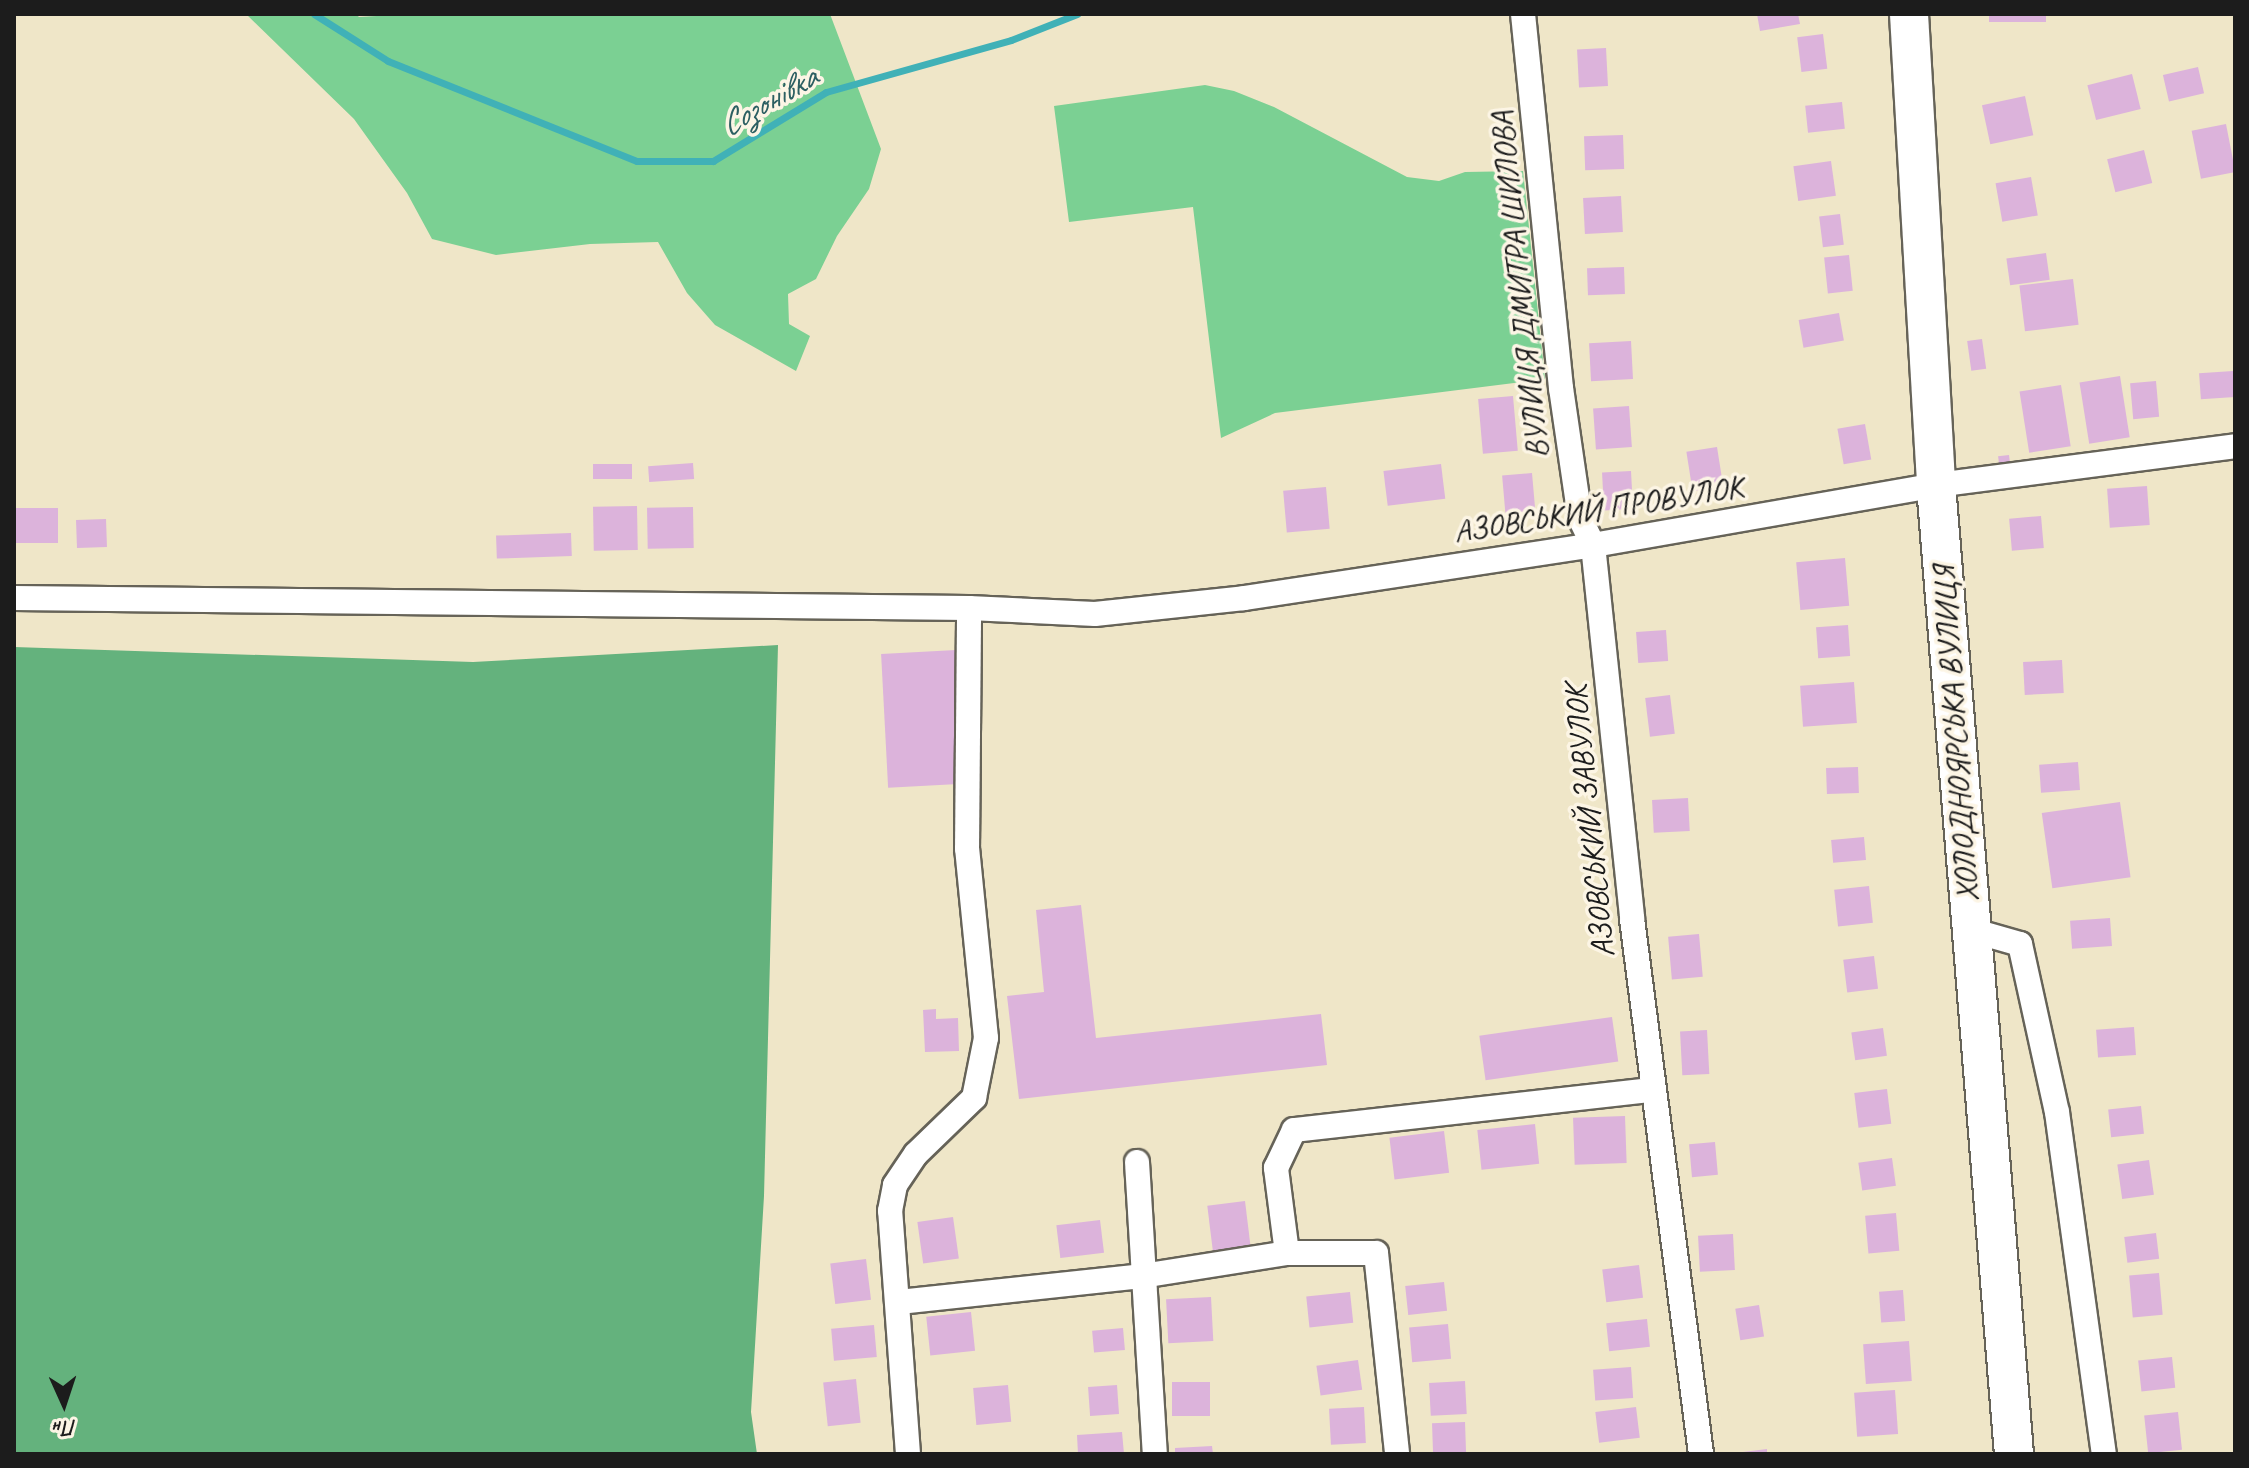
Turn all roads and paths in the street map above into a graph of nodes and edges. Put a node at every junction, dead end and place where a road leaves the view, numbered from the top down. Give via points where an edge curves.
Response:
1 (1523, 14) edge
2 (1909, 14) edge
3 (2235, 446) edge
4 (1936, 485) junction
5 (1593, 545) junction
6 (14, 598) edge
7 (969, 608) junction
8 (1971, 930) junction
9 (1653, 1090) junction
10 (1137, 1162) dead end
11 (1287, 1253) junction
12 (1142, 1276) junction
13 (899, 1302) junction
14 (908, 1454) edge
15 (1155, 1454) edge
16 (1397, 1454) edge
17 (1701, 1454) edge
18 (2014, 1454) edge
19 (2104, 1454) edge

1 - 5 street, ВУЛИЦЯ ДМИТРА ШИЛОВА via 1561,388 1580,518
2 - 4 main road, ХОЛОДНОЯРСЬКА ВУЛИЦЯ
3 - 4 street, АЗОВСЬКИЙ ПРОВУЛОК
4 - 5 street, АЗОВСЬКИЙ ПРОВУЛОК
4 - 8 main road, ХОЛОДНОЯРСЬКА ВУЛИЦЯ
5 - 7 street, АЗОВСЬКИЙ ПРОВУЛОК via 1244,598 1095,614
5 - 9 street, АЗОВСЬКИЙ ЗАВУЛОК
6 - 7 street, АЗОВСЬКИЙ ПРОВУЛОК
7 - 13 street via 967,849 986,1038 974,1098 916,1154 895,1185 890,1211
8 - 18 main road, ХОЛОДНОЯРСЬКА ВУЛИЦЯ
8 - 19 street via 2020,944 2057,1112
9 - 11 street via 1294,1130 1276,1168
9 - 17 street, АЗОВСЬКИЙ ЗАВУЛОК
10 - 12 street
11 - 12 street
11 - 16 street via 1376,1253
12 - 13 street
12 - 15 street
13 - 14 street

